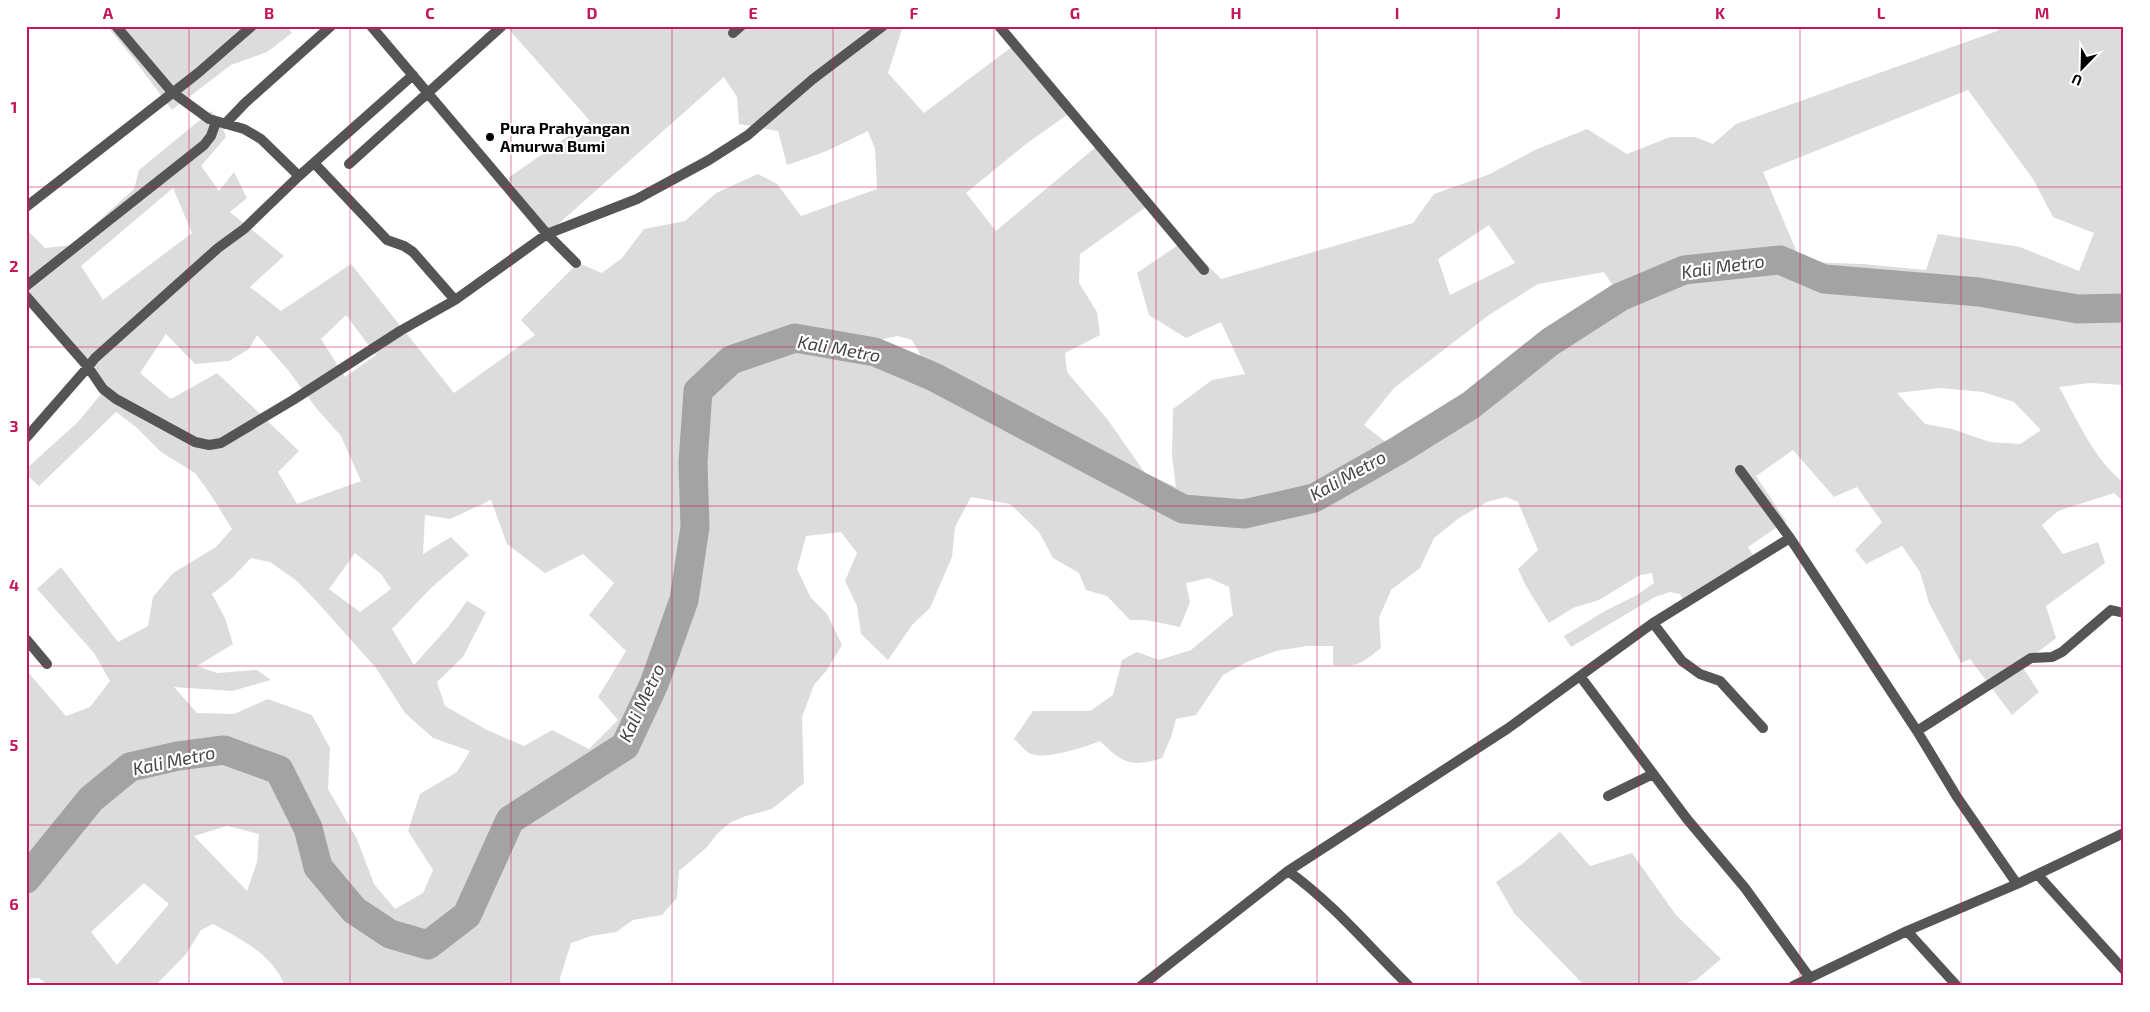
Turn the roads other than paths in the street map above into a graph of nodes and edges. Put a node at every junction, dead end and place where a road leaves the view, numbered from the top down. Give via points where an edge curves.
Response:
1 (116, 26) edge
2 (252, 26) edge
3 (331, 26) edge
4 (502, 26) edge
5 (883, 26) edge
6 (999, 26) edge
7 (374, 27) edge
8 (413, 75) junction
9 (172, 92) junction
10 (427, 92) junction
11 (221, 123) junction
12 (314, 163) junction
13 (349, 164) dead end
14 (299, 176) junction
15 (26, 207) edge
16 (547, 234) junction
17 (576, 263) dead end
18 (1204, 270) dead end
19 (26, 286) edge
20 (26, 296) edge
21 (455, 300) junction
22 (88, 367) junction
23 (27, 435) edge
24 (1740, 470) dead end
25 (1790, 538) junction
26 (2124, 613) edge
27 (1653, 623) junction
28 (26, 639) edge
29 (47, 664) dead end
30 (1580, 676) junction
31 (1763, 728) dead end
32 (1917, 731) junction
33 (1653, 774) junction
34 (1608, 796) dead end
35 (2124, 833) edge
36 (1288, 872) junction
37 (2038, 874) junction
38 (2017, 884) junction
39 (1907, 931) junction
40 (2124, 970) edge
41 (1810, 978) junction
42 (1141, 986) edge
43 (1409, 986) edge
44 (1793, 986) edge
45 (1957, 986) edge

1 - 9 street
2 - 9 street
3 - 11 street
4 - 10 street
5 - 16 street via 813,79 748,135 717,155 637,199
6 - 18 street
7 - 8 street
8 - 10 street
8 - 12 street
9 - 11 street
9 - 15 street
10 - 13 street
10 - 16 street
11 - 14 street via 244,129 261,139
11 - 19 street via 204,145
12 - 14 street
12 - 21 street via 387,240 413,252
14 - 22 street via 244,229 218,248 94,358
16 - 17 street
16 - 21 street
20 - 22 street
21 - 22 street via 221,443 195,442 116,399 103,389
22 - 23 street
24 - 25 street
25 - 27 street
25 - 32 street
26 - 32 street via 2112,610 2062,652 2052,657 2031,658
27 - 30 street
27 - 31 street via 1682,661 1700,674 1720,681
28 - 29 street
30 - 33 street
30 - 36 street via 1507,729
32 - 38 street via 1956,797
33 - 34 street
33 - 41 street via 1745,888
35 - 37 street
36 - 42 street
36 - 43 street via 1342,916
37 - 38 street
37 - 40 street
38 - 39 street
39 - 41 street
39 - 45 street
41 - 44 street

